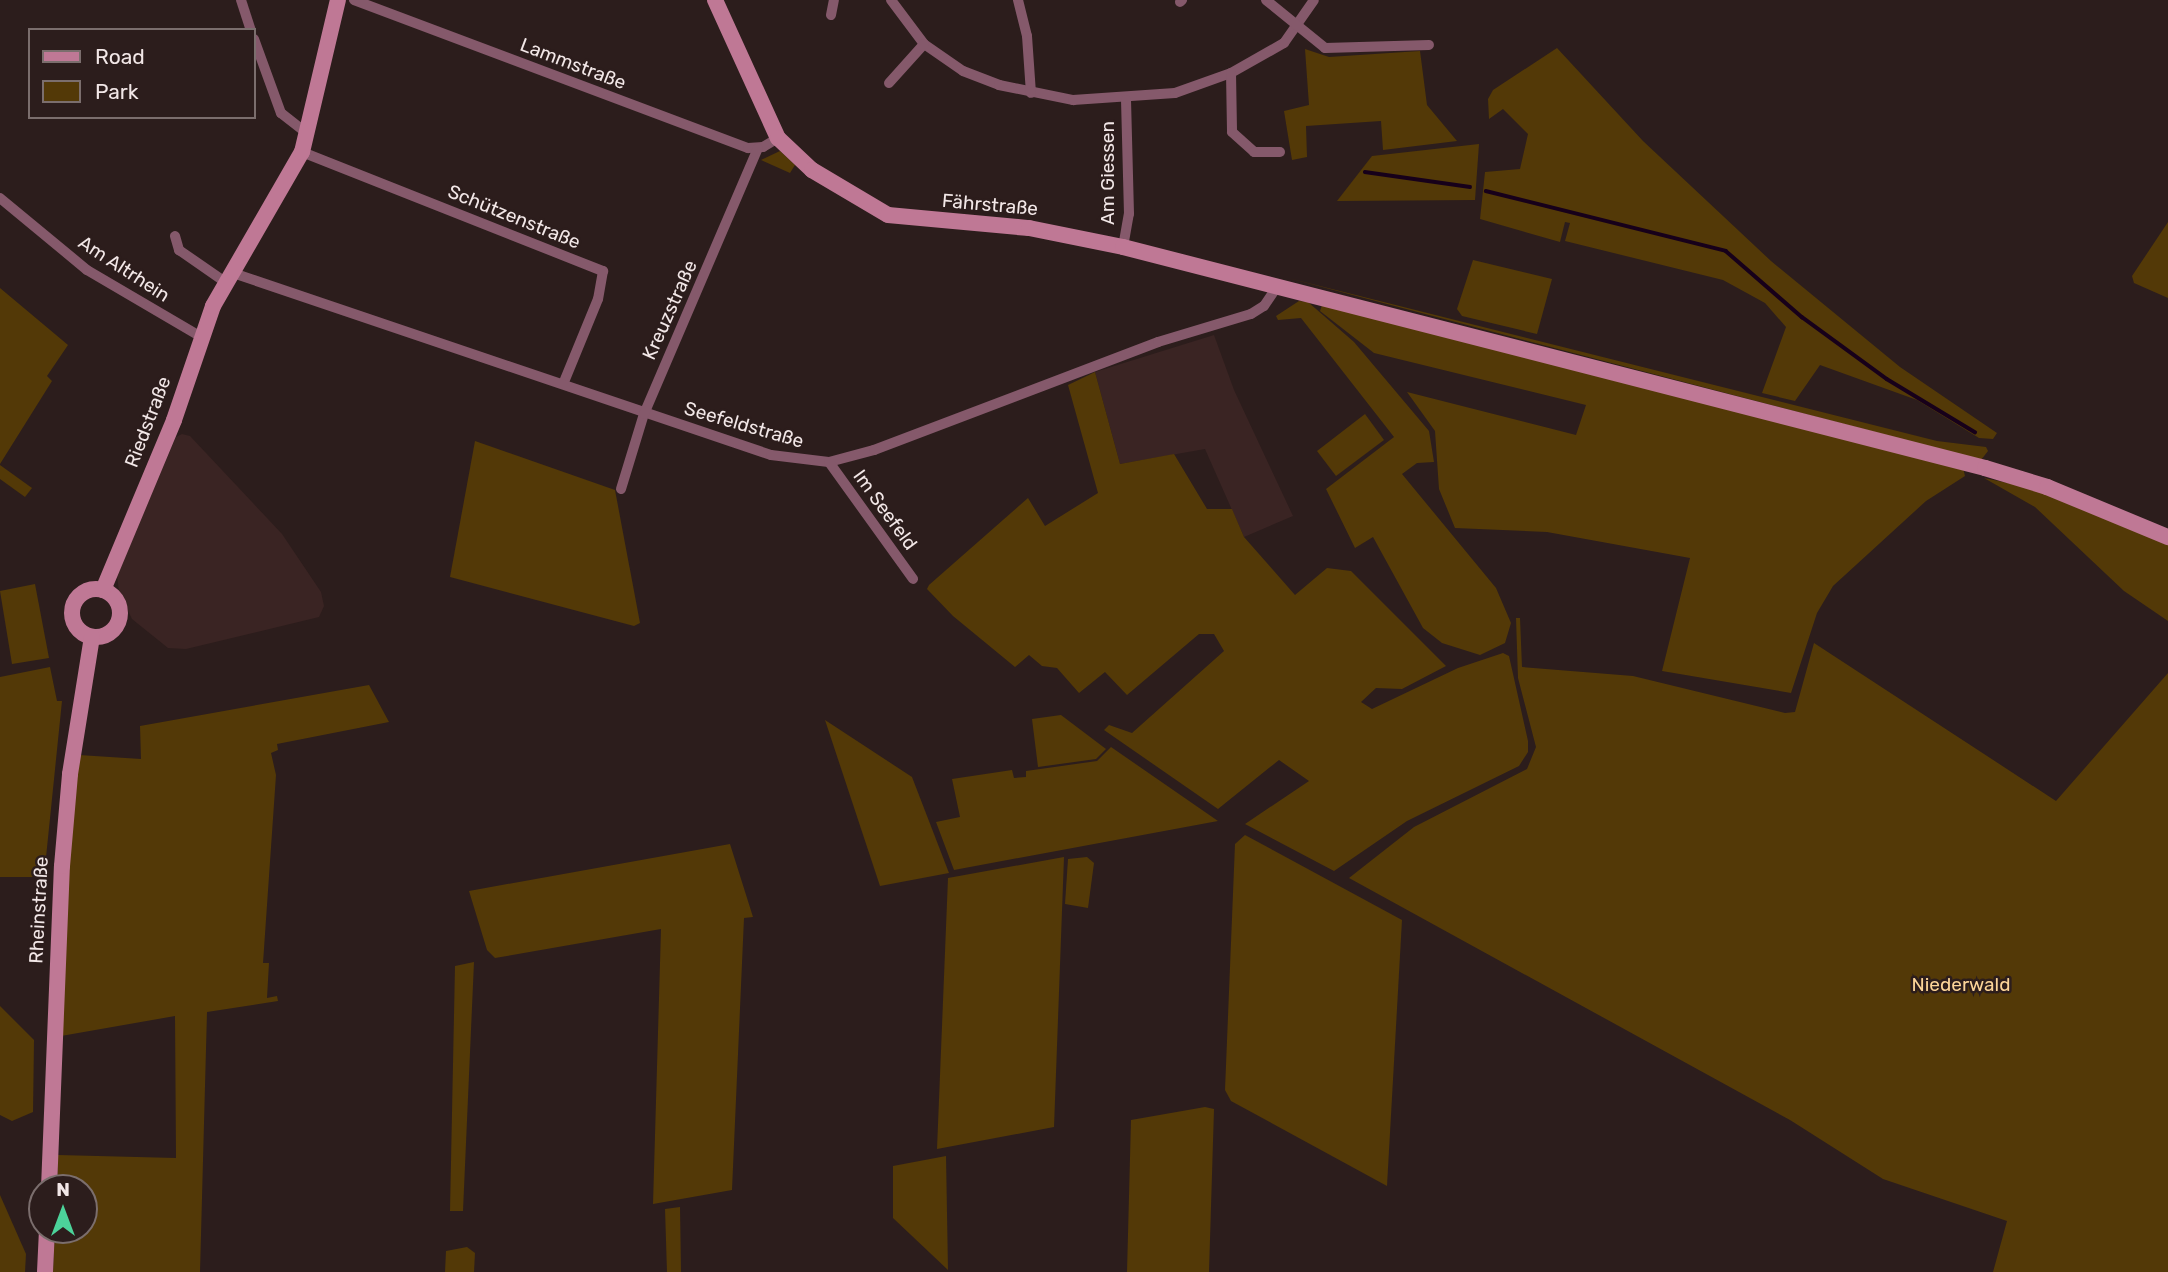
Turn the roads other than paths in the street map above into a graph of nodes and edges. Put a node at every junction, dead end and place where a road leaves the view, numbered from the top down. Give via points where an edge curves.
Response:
1 (241, 0) edge
2 (338, 0) edge
3 (355, 0) edge
4 (715, 0) edge
5 (834, 0) edge
6 (891, 0) edge
7 (1018, 0) edge
8 (1266, 0) edge
9 (1314, 0) edge
10 (831, 15) dead end
11 (1296, 27) junction
12 (250, 28) edge
13 (924, 44) junction
14 (256, 45) edge
15 (1429, 45) dead end
16 (1231, 73) junction
17 (889, 83) dead end
18 (1031, 93) junction
19 (1126, 100) junction
20 (307, 133) junction
21 (778, 138) junction
22 (758, 148) junction
23 (302, 152) junction
24 (1280, 152) dead end
25 (0, 198) edge
26 (175, 236) dead end
27 (1123, 247) junction
28 (227, 277) junction
29 (1277, 287) junction
30 (201, 337) junction
31 (564, 382) junction
32 (645, 414) junction
33 (828, 462) junction
34 (621, 489) dead end
35 (2168, 537) edge
36 (913, 579) dead end
37 (105, 583) junction
38 (92, 637) junction
39 (50, 1174) edge
40 (46, 1244) edge
41 (45, 1272) edge

1 - 12 street
2 - 20 main road, Riedstraße
3 - 22 street, Lammstraße
4 - 21 main road, Fährstraße
5 - 10 street
6 - 13 street
7 - 18 street via 1027,36
8 - 11 street
9 - 11 street
11 - 15 street via 1325,48
11 - 16 street via 1284,43
13 - 17 street
13 - 18 street via 963,71
14 - 20 street via 281,113
16 - 19 street via 1174,93
16 - 24 street via 1232,132 1254,152
18 - 19 street via 1073,100
19 - 27 street, Am Giessen via 1129,214
20 - 23 main road, Riedstraße
21 - 22 street
21 - 27 main road, Fährstraße via 812,170 888,215 1029,228
22 - 32 street, Kreuzstraße
23 - 28 main road, Riedstraße
23 - 31 street, Schützenstraße via 603,271 598,299
25 - 30 street, Am Altrhein via 87,270
26 - 28 street via 180,250
27 - 29 main road, Fährstraße
28 - 30 main road, Riedstraße
28 - 31 street, Seefeldstraße
29 - 33 street, Seefeldstraße via 1264,306 1251,314 1158,342 874,450
29 - 35 main road, Fährstraße via 1985,468 2047,487
30 - 37 main road, Riedstraße via 174,420
31 - 32 street, Seefeldstraße
32 - 33 street, Seefeldstraße via 786,459
32 - 34 street, Kreuzstraße
33 - 36 street, Im Seefeld
37 - 38 main road via 116,600 119,622 111,632
37 - 38 main road via 82,595 73,610 77,627
38 - 39 main road, Rheinstraße via 70,774 62,866
40 - 41 main road

